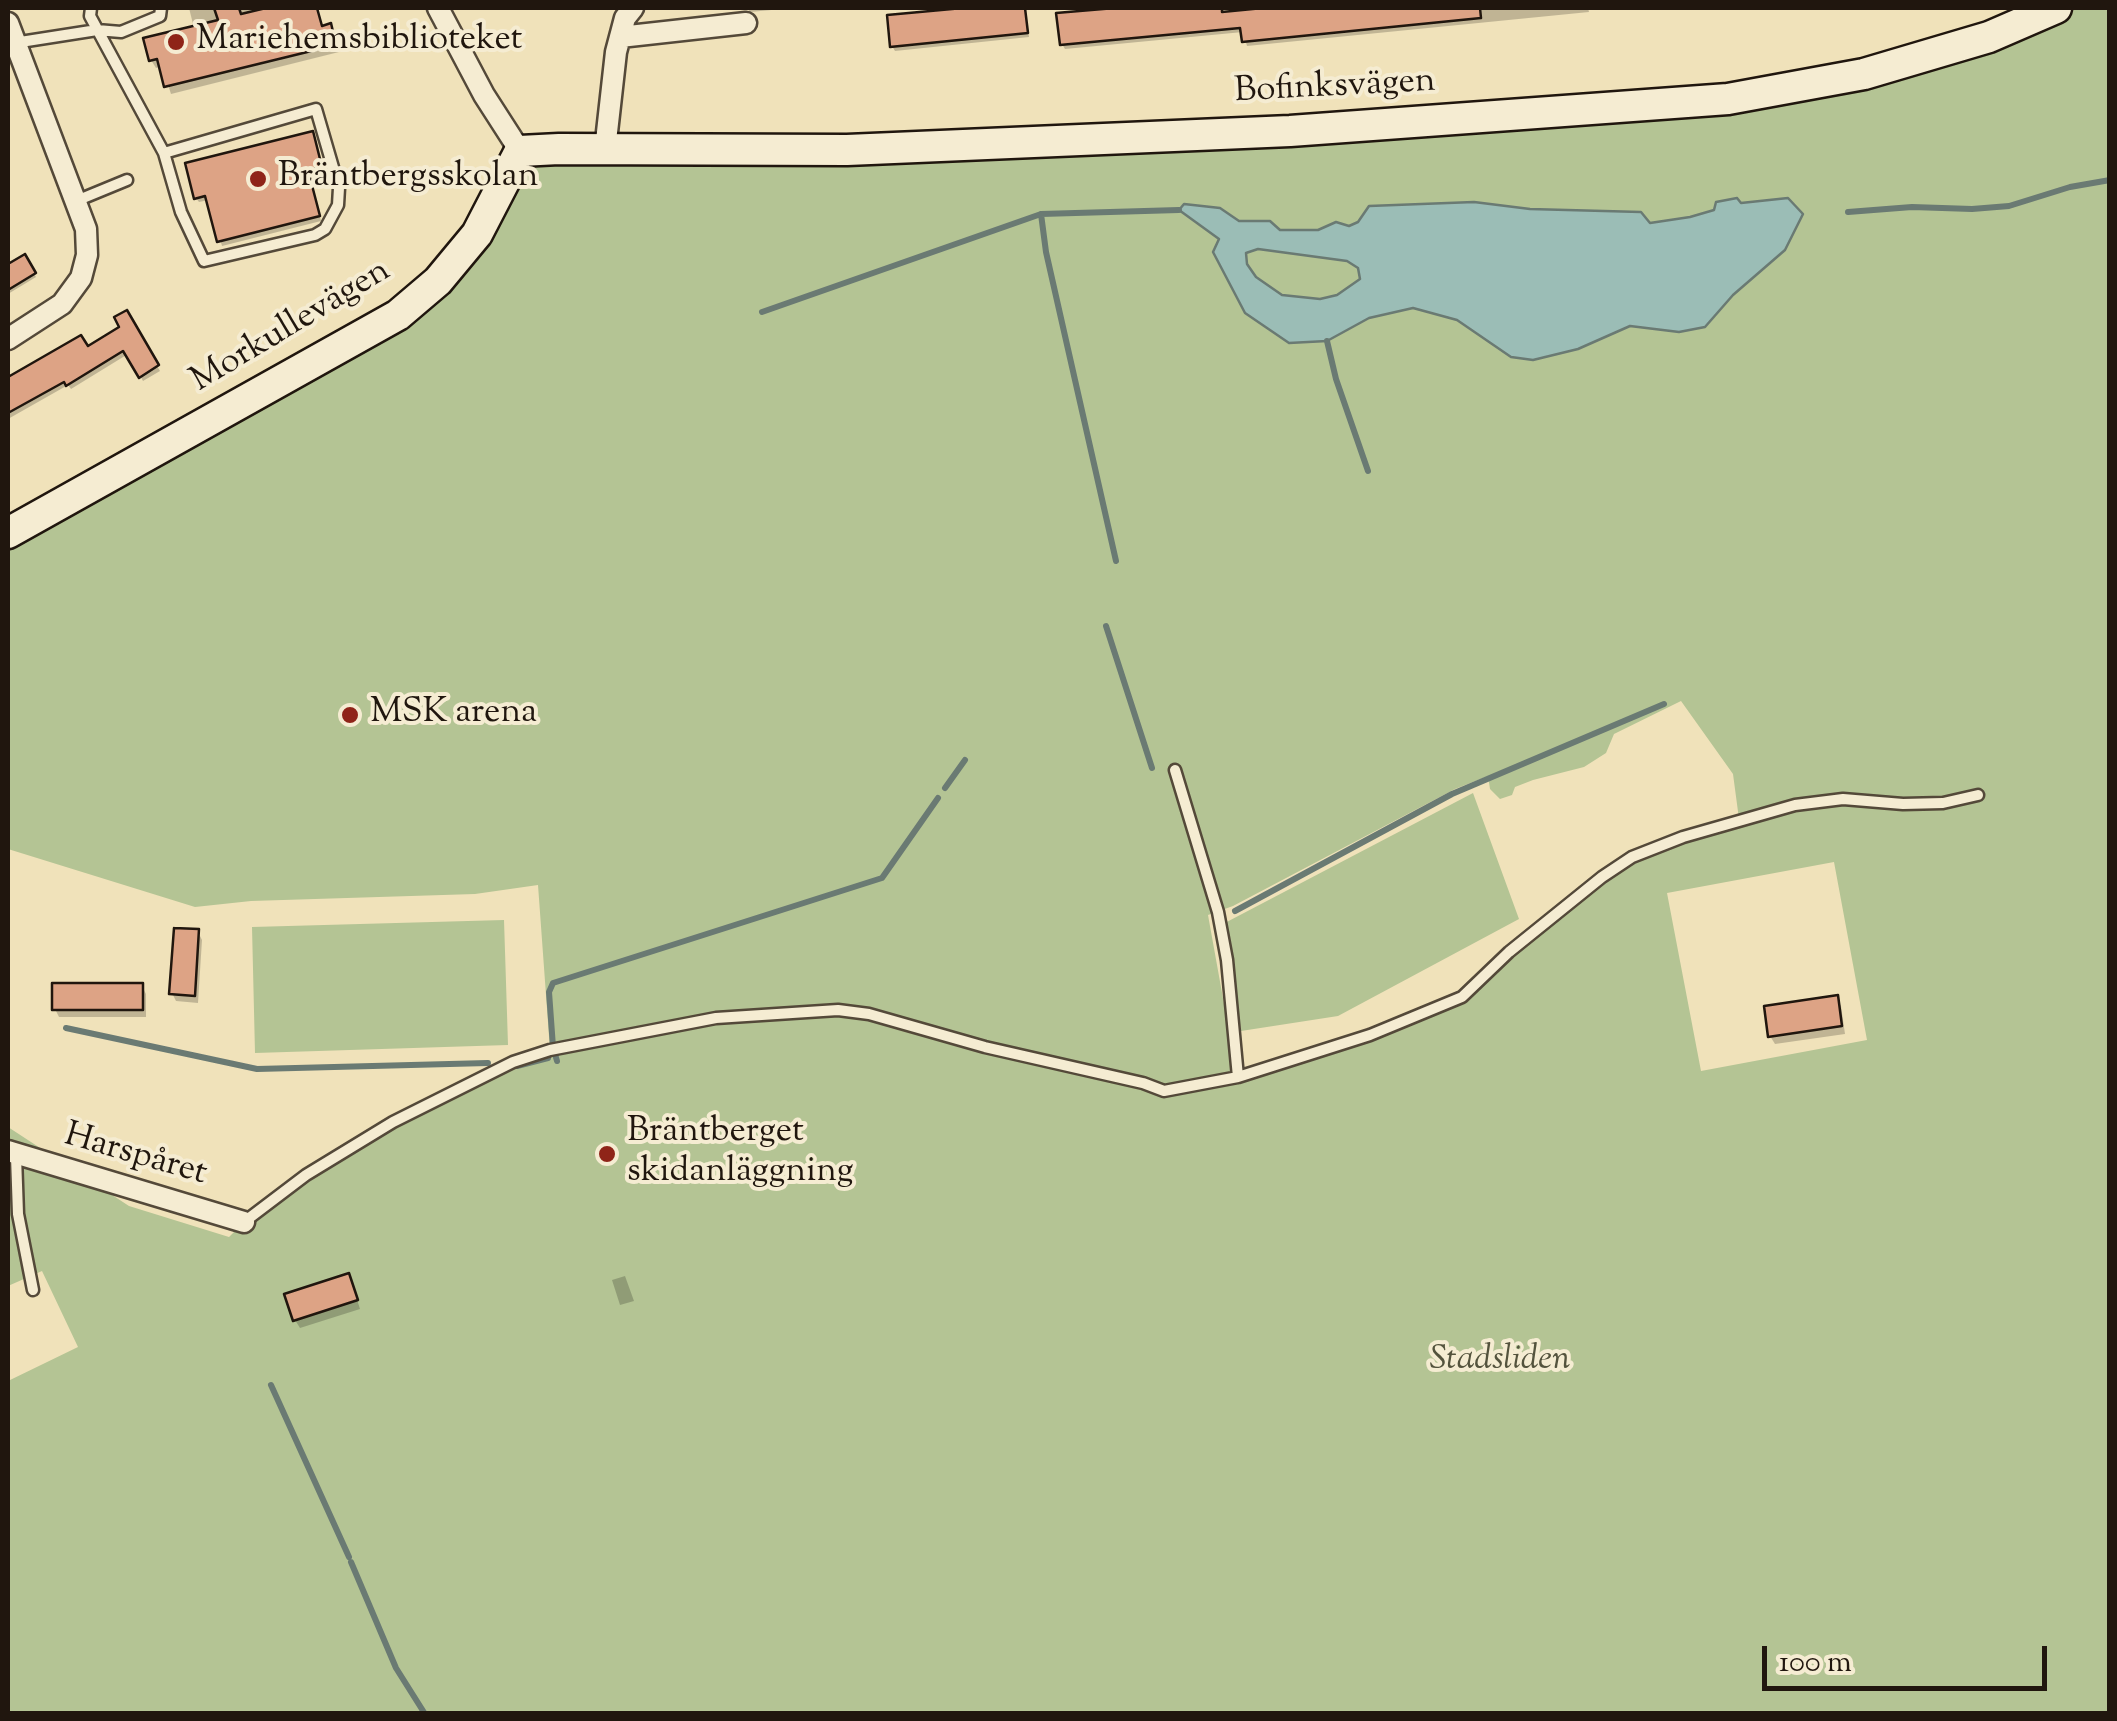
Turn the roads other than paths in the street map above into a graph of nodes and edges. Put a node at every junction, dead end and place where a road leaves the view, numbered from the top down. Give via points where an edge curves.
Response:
1 (91, 8) edge
2 (161, 8) edge
3 (438, 8) edge
4 (633, 8) edge
5 (2055, 8) edge
6 (746, 23) dead end
7 (97, 30) junction
8 (9, 37) edge
9 (620, 37) junction
10 (605, 150) junction
11 (520, 152) junction
12 (164, 154) junction
13 (127, 180) dead end
14 (76, 201) junction
15 (8, 339) edge
16 (8, 533) edge
17 (1175, 770) dead end
18 (1978, 795) dead end
19 (1238, 1077) junction
20 (12, 1154) edge
21 (244, 1222) joint
22 (33, 1290) dead end

1 - 7 lane
2 - 7 lane via 160,16 140,26
3 - 11 street
4 - 9 street
5 - 10 street, Bofinksvägen via 1989,37 1864,74 1728,100 1290,131 846,150
6 - 9 street
7 - 8 lane
7 - 12 lane
8 - 14 street
9 - 10 street
10 - 11 street, Bofinksvägen
11 - 16 street, Morkullevägen via 476,234 398,315
12 - 12 lane via 316,108 338,205 326,229 315,235 204,261
13 - 14 lane
14 - 15 street via 86,228 80,278 62,304
17 - 19 lane via 1218,912
18 - 19 lane via 1942,803 1794,804 1632,857 1462,997
19 - 21 lane via 1164,1091 869,1014 716,1018 513,1062 392,1122 306,1174
20 - 21 street, Harspåret
20 - 22 lane

